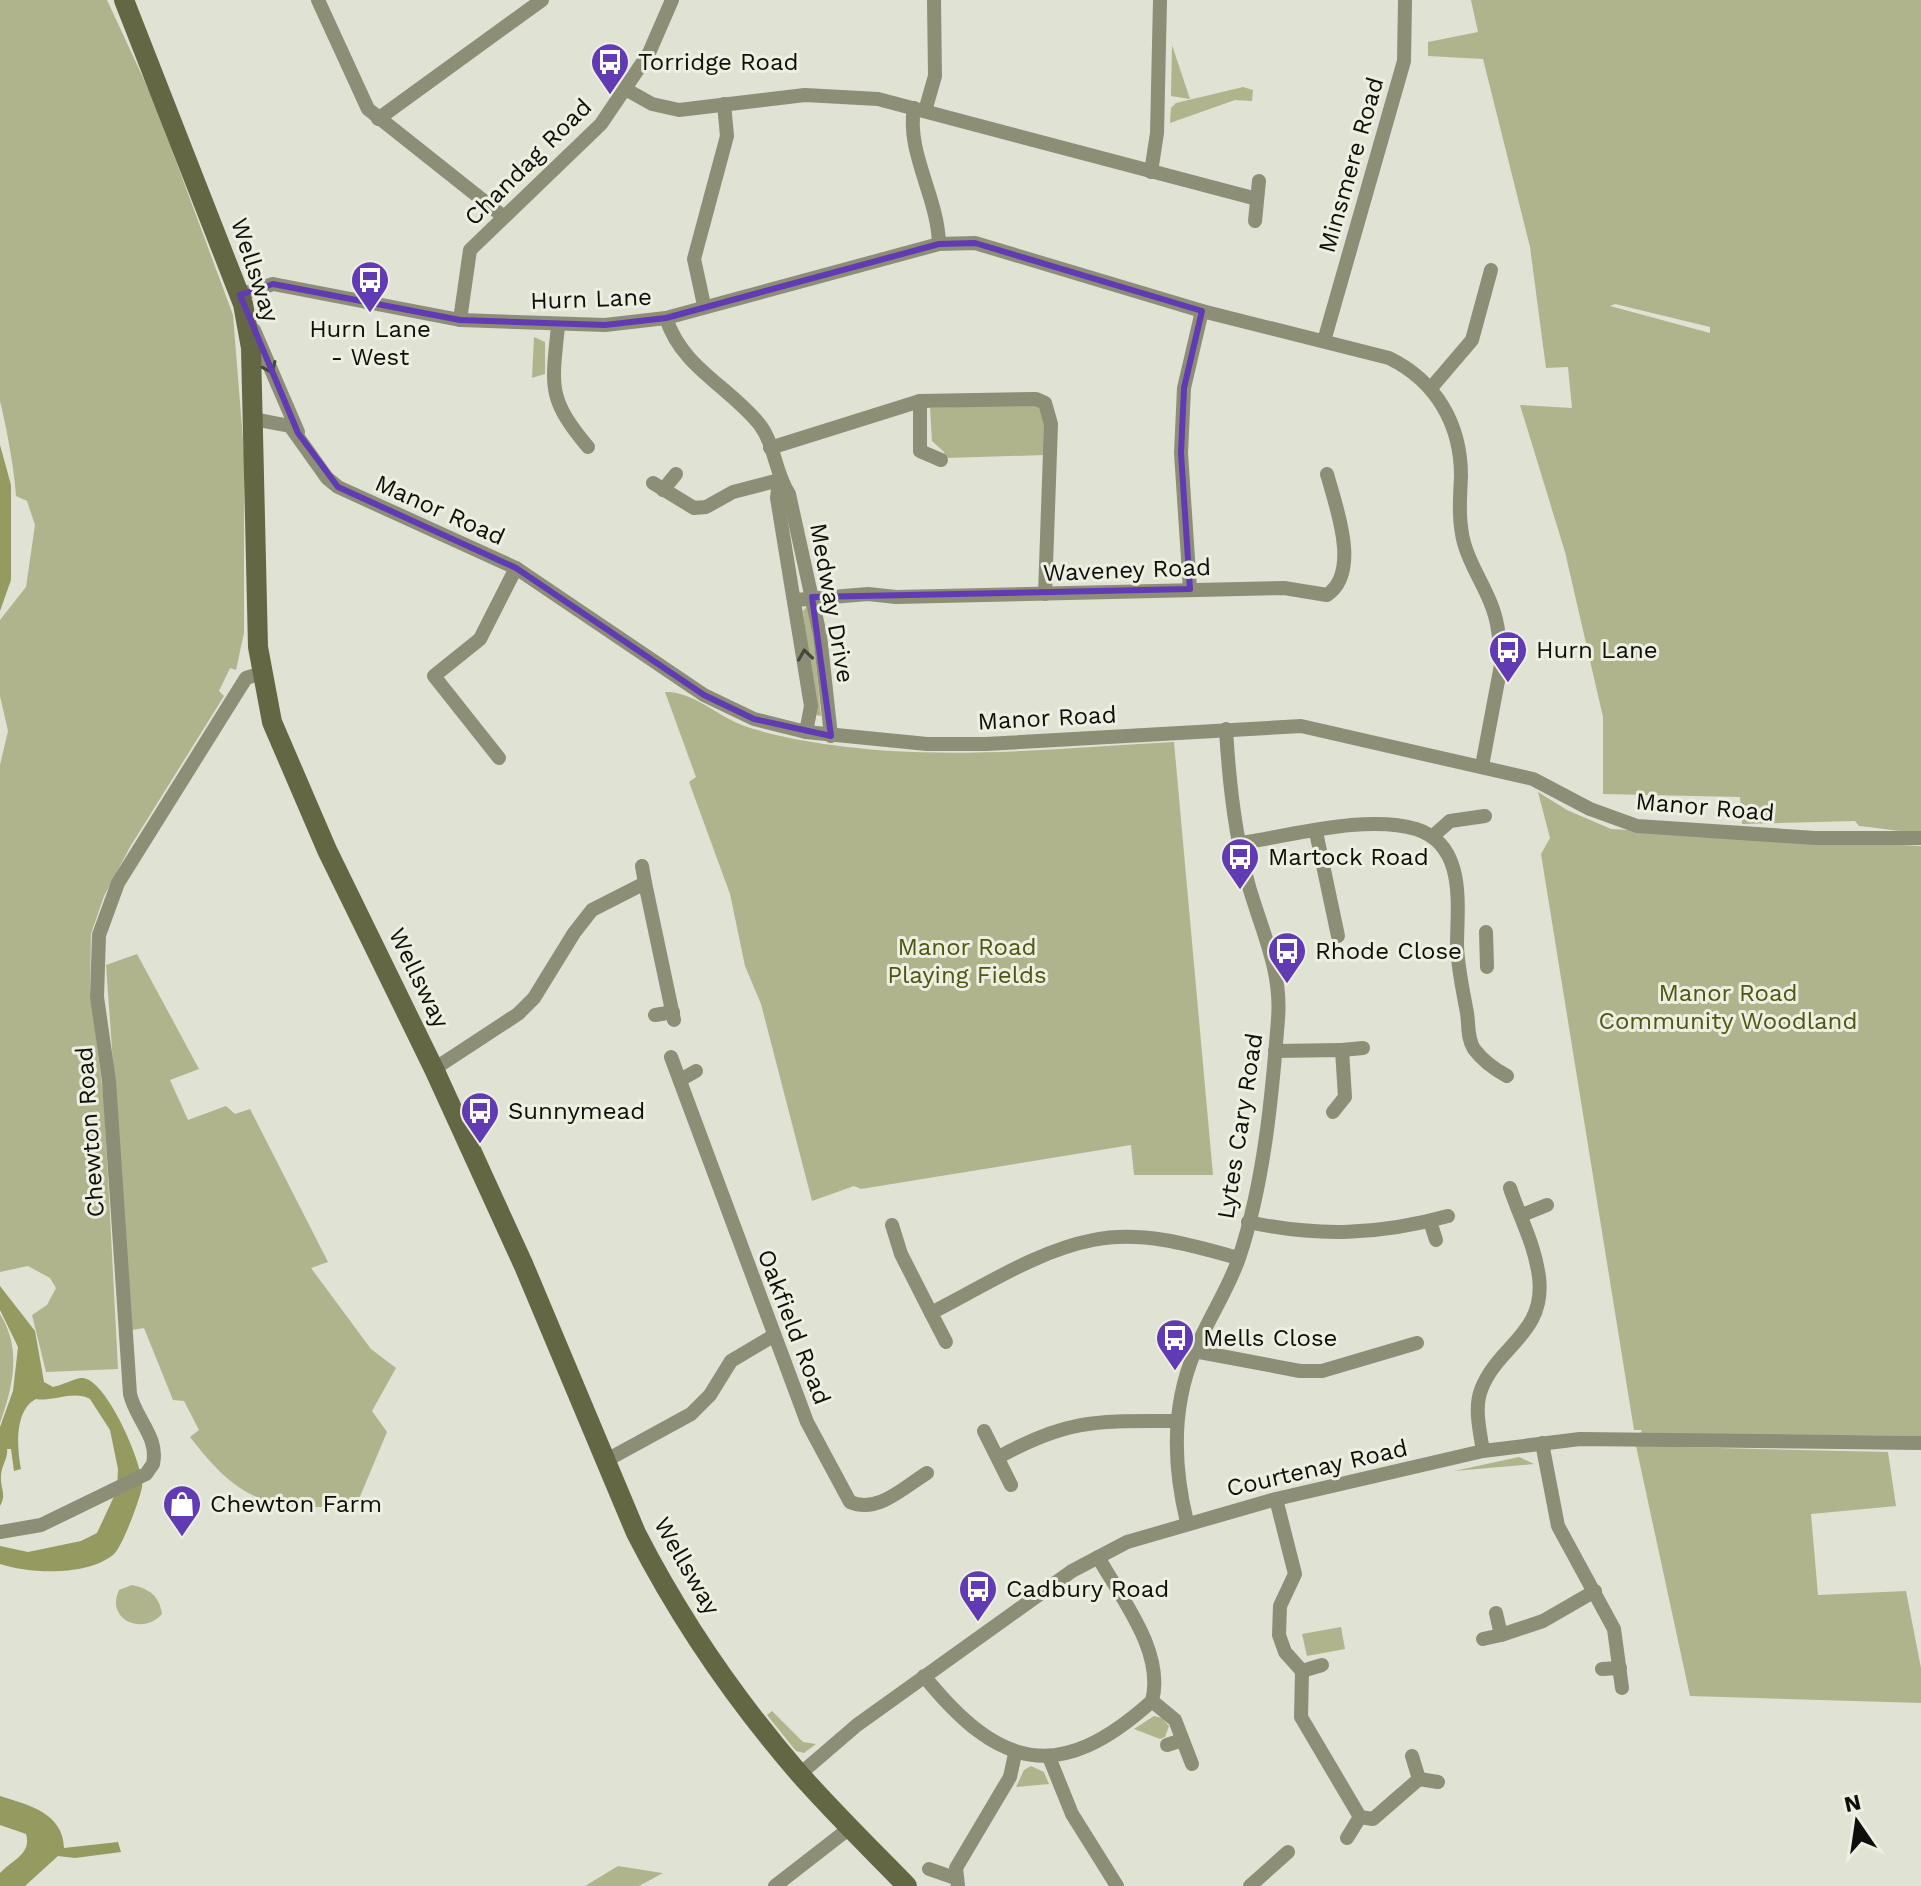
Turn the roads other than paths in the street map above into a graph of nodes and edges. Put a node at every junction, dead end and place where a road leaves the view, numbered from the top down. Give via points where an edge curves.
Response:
1 (124, 0) edge
2 (318, 0) edge
3 (542, 0) edge
4 (672, 0) edge
5 (934, 0) edge
6 (1160, 0) edge
7 (1405, 0) edge
8 (627, 90) junction
9 (724, 104) junction
10 (920, 110) junction
11 (378, 119) junction
12 (1151, 172) junction
13 (1259, 181) dead end
14 (1257, 199) junction
15 (504, 217) junction
16 (1255, 221) dead end
17 (939, 244) junction
18 (1472, 278) dead end
19 (242, 299) junction
20 (704, 305) junction
21 (1202, 311) junction
22 (666, 318) junction
23 (460, 320) junction
24 (558, 326) junction
25 (1324, 341) junction
26 (1431, 388) junction
27 (920, 401) junction
28 (254, 419) junction
29 (298, 433) junction
30 (588, 447) dead end
31 (770, 448) junction
32 (941, 460) dead end
33 (676, 474) dead end
34 (1327, 474) dead end
35 (779, 480) junction
36 (516, 568) junction
37 (1190, 589) junction
38 (1045, 594) junction
39 (812, 597) junction
40 (796, 600) junction
41 (262, 673) junction
42 (1226, 729) junction
43 (806, 732) junction
44 (831, 736) junction
45 (499, 758) dead end
46 (1482, 766) junction
47 (1477, 812) dead end
48 (1316, 832) junction
49 (1433, 836) junction
50 (1921, 838) edge
51 (1240, 843) junction
52 (642, 866) dead end
53 (645, 883) junction
54 (1486, 932) dead end
55 (1338, 936) dead end
56 (1457, 945) junction
57 (1486, 948) junction
58 (1487, 967) dead end
59 (655, 1015) dead end
60 (1363, 1048) dead end
61 (1342, 1050) junction
62 (1275, 1051) junction
63 (671, 1057) dead end
64 (434, 1069) junction
65 (696, 1071) dead end
66 (1507, 1076) dead end
67 (680, 1080) junction
68 (1333, 1112) dead end
69 (1510, 1188) dead end
70 (1547, 1205) dead end
71 (1522, 1215) junction
72 (1448, 1216) dead end
73 (1430, 1221) junction
74 (1248, 1222) junction
75 (892, 1225) dead end
76 (1436, 1240) dead end
77 (1238, 1258) junction
78 (931, 1313) junction
79 (1397, 1333) dead end
80 (773, 1336) junction
81 (946, 1342) dead end
82 (1194, 1351) junction
83 (1177, 1421) junction
84 (984, 1431) dead end
85 (1542, 1443) junction
86 (1921, 1443) edge
87 (1483, 1451) junction
88 (999, 1457) junction
89 (605, 1461) junction
90 (927, 1473) dead end
91 (1011, 1485) dead end
92 (1276, 1499) junction
93 (1187, 1522) junction
94 (0, 1532) edge
95 (1098, 1557) junction
96 (1595, 1591) junction
97 (1496, 1613) dead end
98 (1501, 1635) junction
99 (1483, 1639) dead end
100 (1322, 1665) dead end
101 (1620, 1668) junction
102 (1602, 1669) dead end
103 (1302, 1671) junction
104 (924, 1676) junction
105 (1622, 1688) dead end
106 (1152, 1701) junction
107 (1182, 1740) junction
108 (1167, 1745) dead end
109 (1015, 1754) junction
110 (1412, 1756) dead end
111 (1049, 1757) junction
112 (1192, 1764) dead end
113 (800, 1774) junction
114 (1419, 1779) junction
115 (1438, 1782) dead end
116 (1360, 1817) junction
117 (851, 1827) junction
118 (1347, 1838) dead end
119 (1288, 1852) dead end
120 (929, 1869) dead end
121 (957, 1882) edge
122 (1260, 1883) edge
123 (775, 1886) edge
124 (907, 1886) edge
125 (1117, 1886) edge

1 - 19 main road, Wellsway
2 - 11 street via 356,89
3 - 11 street
4 - 8 street, Chandag Road via 664,27
5 - 10 street via 935,76
6 - 12 street
7 - 25 street, Minsmere Road via 1404,61
8 - 9 street via 665,108
8 - 15 street, Chandag Road via 562,165
9 - 10 street via 823,94 878,99
9 - 20 street via 727,136 694,259
10 - 12 street
10 - 17 street via 912,131 935,206
11 - 15 street
12 - 14 street
13 - 14 street
14 - 16 street
15 - 23 street, Chandag Road via 468,256
17 - 20 street, Hurn Lane
17 - 21 street, Hurn Lane via 975,243
18 - 26 street via 1490,275 1472,340
19 - 23 street, Hurn Lane via 263,286 282,285
19 - 28 main road, Wellsway via 251,348
19 -> 29 street, Manor Road
20 - 22 street, Hurn Lane
21 - 25 street, Hurn Lane
21 - 37 street via 1184,388 1181,453
22 - 24 street, Hurn Lane
22 - 31 street, Medway Drive via 681,349 755,420
23 - 24 street, Hurn Lane
24 - 30 street via 554,396 564,419
25 - 26 street, Hurn Lane via 1389,358
26 - 46 street, Hurn Lane via 1454,425 1461,475 1460,528 1491,605 1500,649
27 - 31 street
27 - 32 street via 920,451
27 - 38 street via 1045,403 1051,424
28 - 29 street via 281,422
28 - 41 main road, Wellsway
29 - 36 street, Manor Road via 338,487
31 - 35 street, Medway Drive
33 - 35 street via 658,486 687,506 706,507 733,492
34 - 37 street, Waveney Road via 1341,520 1340,587 1327,595 1284,588
35 - 39 street, Medway Drive via 789,494
35 - 40 street, Medway Drive via 777,498
36 - 43 street, Manor Road via 704,695 754,719
36 - 45 street via 480,639 434,676
37 - 38 street, Waveney Road
38 - 39 street, Waveney Road
39 - 40 street, Waveney Road
39 - 44 street, Medway Drive
43 -> 40 street, Medway Drive via 811,706
41 - 64 main road, Wellsway via 272,722 327,850
41 - 94 street, Chewton Road via 246,678 214,725 118,883 99,935 97,997 109,1081 130,1394 155,1449 153,1464 146,1474 29,1529
42 - 44 street, Manor Road via 986,744
42 - 46 street, Manor Road via 1301,726
42 - 51 street, Lytes Cary Road
43 - 44 street, Manor Road
46 - 50 street, Manor Road via 1533,779 1637,826 1815,838
47 - 49 street via 1450,821
48 - 49 street via 1387,825
48 - 51 street
48 - 55 street
49 - 56 street via 1458,881
51 - 62 street, Lytes Cary Road via 1276,973
52 - 53 street
53 - 59 street via 674,1016
53 - 64 street via 592,910 534,998
54 - 57 street
56 - 57 street
56 - 66 street via 1468,1036 1487,1073
57 - 58 street
60 - 61 street
61 - 62 street
61 - 68 street via 1345,1097
62 - 74 street, Lytes Cary Road
63 - 67 street, Oakfield Road
64 - 89 main road, Wellsway
65 - 67 street
67 - 80 street, Oakfield Road
69 - 71 street
70 - 71 street
71 - 87 street via 1539,1279 1537,1307 1531,1324 1482,1386 1478,1414
72 - 73 street
73 - 74 street via 1315,1234
73 - 76 street
74 - 77 street, Lytes Cary Road
75 - 78 street
77 - 78 street via 1183,1243 1093,1240 1053,1251
77 - 82 street, Lytes Cary Road
78 - 81 street
79 - 82 street via 1410,1346 1322,1371
80 - 89 street via 731,1361 691,1414
80 - 90 street, Oakfield Road via 807,1422 850,1502 875,1505
82 - 83 street, Lytes Cary Road
83 - 88 street via 1071,1424
83 - 93 street, Lytes Cary Road via 1178,1486
84 - 88 street
85 - 86 street, Courtenay Road
85 - 87 street, Courtenay Road
85 - 96 street via 1558,1526
87 - 92 street, Courtenay Road
88 - 91 street
89 - 113 main road, Wellsway via 656,1571 738,1694
92 - 93 street, Courtenay Road
92 - 103 street via 1295,1574 1280,1606 1279,1635 1285,1652
93 - 95 street, Courtenay Road
95 - 104 street, Courtenay Road
95 - 106 street via 1153,1661
96 - 98 street via 1543,1621
96 - 101 street via 1614,1629
97 - 98 street
98 - 99 street
100 - 103 street
101 - 102 street
101 - 105 street
103 - 116 street via 1301,1717
104 - 109 street via 968,1725
104 - 113 street, Courtenay Road
106 - 107 street via 1170,1714
106 - 111 street via 1112,1734
107 - 108 street
107 - 112 street
109 - 111 street
109 - 121 street via 1010,1777 956,1868
110 - 114 street
111 - 125 street via 1072,1814
113 - 117 main road, Wellsway
114 - 115 street
114 - 116 street via 1388,1810 1373,1819
116 - 118 street
117 - 123 street
117 - 124 main road, Wellsway
119 - 122 street
120 - 121 street

